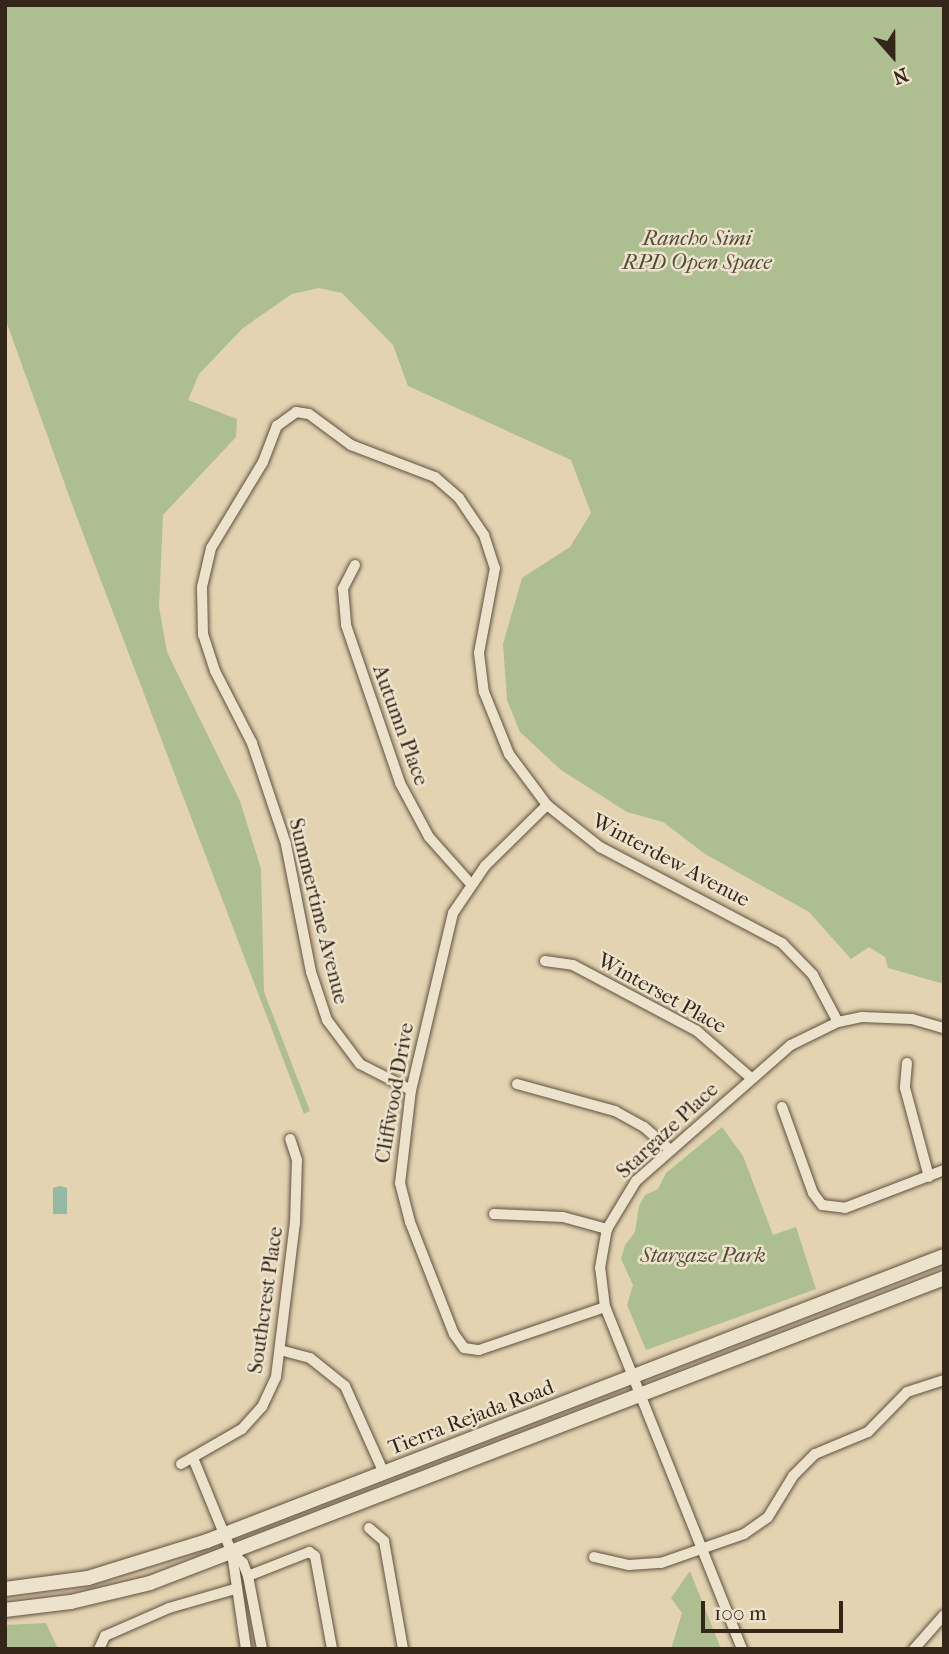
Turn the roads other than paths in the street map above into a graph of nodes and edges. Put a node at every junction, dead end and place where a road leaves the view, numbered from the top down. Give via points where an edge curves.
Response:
1 (336, 435) joint
2 (355, 565) dead end
3 (547, 805) junction
4 (470, 883) junction
5 (545, 961) dead end
6 (838, 1022) junction
7 (944, 1028) edge
8 (907, 1063) dead end
9 (751, 1079) junction
10 (517, 1084) dead end
11 (411, 1090) junction
12 (782, 1107) dead end
13 (290, 1139) dead end
14 (670, 1150) junction
15 (944, 1170) edge
16 (929, 1177) junction
17 (494, 1214) dead end
18 (607, 1229) junction
19 (944, 1256) edge
20 (944, 1278) edge
21 (605, 1307) junction
22 (280, 1350) junction
23 (633, 1377) junction
24 (944, 1380) edge
25 (640, 1396) junction
26 (193, 1458) junction
27 (181, 1464) dead end
28 (384, 1473) junction
29 (369, 1528) dead end
30 (224, 1535) junction
31 (704, 1549) junction
32 (232, 1553) junction
33 (594, 1557) dead end
34 (248, 1576) junction
35 (5, 1589) edge
36 (235, 1589) junction
37 (5, 1610) edge
38 (944, 1615) edge
39 (99, 1646) edge
40 (246, 1649) edge
41 (262, 1649) edge
42 (332, 1649) edge
43 (404, 1649) edge
44 (742, 1649) edge
45 (914, 1649) edge

1 - 3 street, Winterdew Avenue via 435,477 459,498 484,535 495,568 479,653 484,692 509,754
1 - 11 street, Summertime Avenue via 302,412 285,416 277,426 263,462 211,548 202,587 203,635 215,671 252,743 286,844 310,972 327,1020 360,1064
2 - 4 street, Autumn Place via 343,589 346,625 400,783 429,837
3 - 4 street, Cliffwood Drive
3 - 6 street, Winterdew Avenue via 600,847 782,943 813,975
4 - 11 street, Cliffwood Drive via 447,930
5 - 9 street, Winterset Place via 573,965 697,1031
6 - 7 street, Stargaze Place via 887,1016
6 - 9 street, Stargaze Place via 791,1045
8 - 16 street via 907,1099
9 - 14 street, Stargaze Place
10 - 14 street via 615,1111 645,1127
11 - 21 street, Cliffwood Drive via 400,1183 410,1222 458,1344 479,1350
12 - 16 street via 817,1199 829,1207 845,1208
13 - 22 street, Southcrest Place via 297,1160 295,1223
14 - 18 street, Stargaze Place via 636,1181
15 - 16 street
17 - 18 street via 563,1217
18 - 21 street, Stargaze Place via 600,1268
19 - 23 main road, Tierra Rejada Road
20 - 25 main road, Tierra Rejada Road
21 - 23 street, Stargaze Place
22 - 26 street, Southcrest Place via 270,1392 252,1419
22 - 28 street via 317,1362 345,1386
23 - 25 street, Stargaze Place
23 - 28 main road, Tierra Rejada Road
24 - 31 street via 907,1392 868,1432 815,1454 793,1476 768,1517 744,1534
25 - 31 street, Stargaze Place
25 - 32 main road, Tierra Rejada Road
26 - 27 street, Southcrest Place
26 - 30 street
28 - 30 main road, Tierra Rejada Road
29 - 43 street via 384,1541
30 - 32 street
30 - 35 main road, Tierra Rejada Road via 88,1578
31 - 33 street via 643,1566
31 - 44 street, Stargaze Place
32 - 34 street
32 - 36 street
32 - 37 main road, Tierra Rejada Road via 108,1594
34 - 41 street
34 - 42 street via 309,1552 315,1556
36 - 39 street via 169,1608
36 - 40 street
38 - 45 street

